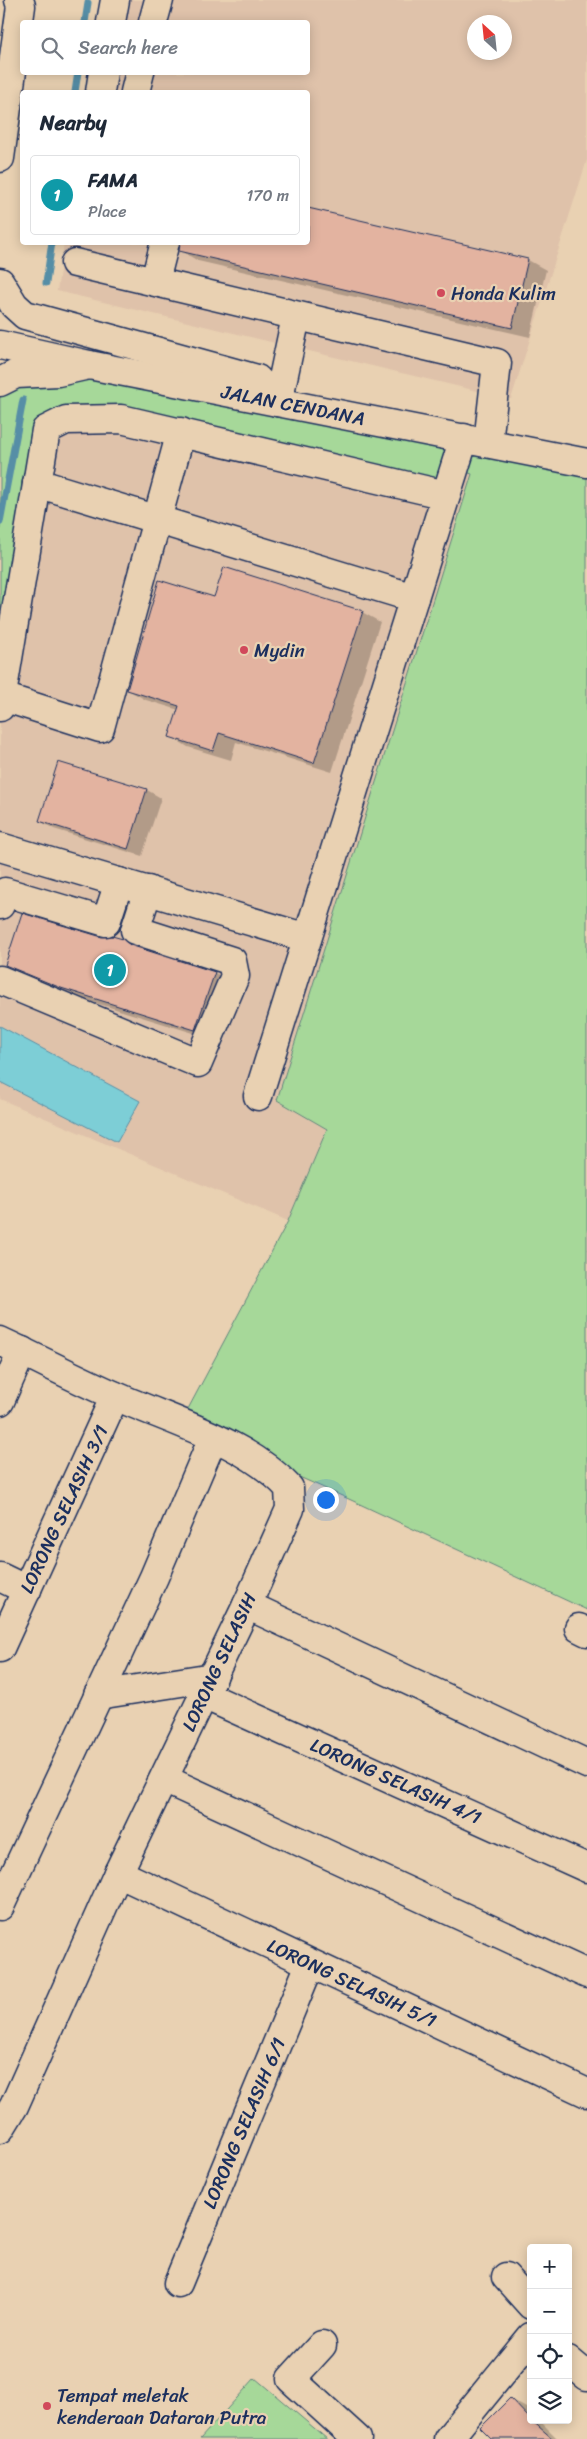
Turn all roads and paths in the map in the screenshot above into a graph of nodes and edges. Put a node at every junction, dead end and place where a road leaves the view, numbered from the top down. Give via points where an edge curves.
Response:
1 (20, 0) edge
2 (114, 0) edge
3 (159, 0) edge
4 (111, 20) edge
5 (154, 20) edge
6 (103, 75) edge
7 (139, 75) edge
8 (100, 90) edge
9 (136, 90) edge
10 (0, 158) edge
11 (163, 245) edge
12 (75, 263) dead end
13 (155, 281) junction
14 (0, 282) edge
15 (296, 317) junction
16 (0, 345) edge
17 (89, 366) junction
18 (0, 382) edge
19 (278, 402) junction
20 (181, 432) junction
21 (476, 440) junction
22 (587, 463) edge
23 (37, 483) junction
24 (446, 495) junction
25 (157, 521) junction
26 (414, 598) junction
27 (1, 702) edge
28 (0, 847) edge
29 (119, 882) junction
30 (148, 890) junction
31 (0, 905) edge
32 (106, 922) junction
33 (135, 930) junction
34 (307, 938) junction
35 (0, 980) edge
36 (258, 1096) dead end
37 (11, 1346) edge
38 (115, 1396) junction
39 (0, 1401) edge
40 (213, 1438) junction
41 (0, 1577) edge
42 (27, 1590) junction
43 (247, 1605) junction
44 (0, 1648) edge
45 (208, 1686) junction
46 (98, 1695) junction
47 (587, 1764) edge
48 (164, 1778) junction
49 (587, 1868) edge
50 (118, 1873) junction
51 (0, 1906) edge
52 (310, 1964) junction
53 (587, 1974) edge
54 (587, 2093) edge
55 (0, 2129) edge
56 (506, 2277) dead end
57 (178, 2283) dead end
58 (527, 2301) edge
59 (527, 2342) edge
60 (322, 2345) dead end
61 (572, 2363) edge
62 (587, 2376) edge
63 (357, 2439) edge
64 (448, 2439) edge

1 - 10 street
2 - 4 street
3 - 5 street
6 - 8 street
7 - 9 street
11 - 13 street
12 - 13 street
13 - 15 street
14 - 19 street via 24,315 257,379
15 - 19 street
15 - 21 street via 497,363
16 - 17 street, JALAN CENDANA
17 - 18 street via 58,372 16,374
17 - 19 street, JALAN CENDANA
19 - 21 street, JALAN CENDANA
20 - 23 street via 121,419 66,420 46,430
20 - 24 street
20 - 25 street
21 - 22 street, JALAN CENDANA
21 - 24 street
23 - 25 street
23 - 27 street
24 - 26 street
25 - 26 street
25 - 27 street via 100,728
26 - 34 street
28 - 29 street
29 - 30 street
29 - 32 street
30 - 33 street
30 - 34 street
31 - 32 street via 5,892
32 - 33 street
33 - 35 street via 232,961 235,976 198,1063
34 - 36 street
37 - 38 street, LORONG SELASIH
37 - 39 street
38 - 40 street, LORONG SELASIH
38 - 42 street, LORONG SELASIH 3/1
40 - 43 street, LORONG SELASIH via 266,1465 289,1488 290,1509
40 - 46 street via 154,1577
41 - 42 street
42 - 44 street, LORONG SELASIH 3/1
43 - 45 street, LORONG SELASIH
43 - 47 street
45 - 46 street
45 - 48 street, LORONG SELASIH
45 - 49 street, LORONG SELASIH 4/1
46 - 51 street
48 - 50 street, LORONG SELASIH
48 - 53 street
50 - 52 street, LORONG SELASIH 5/1
50 - 55 street, LORONG SELASIH via 14,2106
52 - 54 street, LORONG SELASIH 5/1
52 - 57 street, LORONG SELASIH 6/1
56 - 58 street
59 - 64 street
60 - 63 street via 291,2379
61 - 62 street

